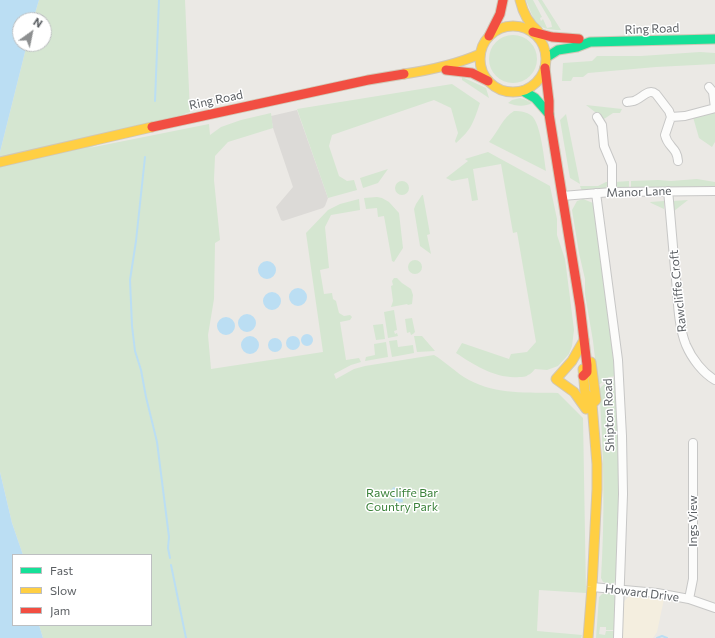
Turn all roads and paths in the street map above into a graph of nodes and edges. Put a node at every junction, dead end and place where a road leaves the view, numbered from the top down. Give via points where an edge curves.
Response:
1 (504, 0) edge
2 (512, 0) edge
3 (520, 0) edge
4 (494, 25) junction
5 (522, 27) junction
6 (533, 32) junction
7 (543, 35) junction
8 (488, 37) junction
9 (715, 39) edge
10 (590, 42) junction
11 (612, 42) junction
12 (480, 54) junction
13 (547, 57) junction
14 (438, 69) junction
15 (546, 72) junction
16 (402, 74) junction
17 (488, 81) junction
18 (709, 87) dead end
19 (523, 91) junction
20 (627, 102) dead end
21 (715, 108) edge
22 (549, 114) junction
23 (597, 117) dead end
24 (671, 117) junction
25 (0, 162) edge
26 (678, 162) dead end
27 (668, 191) junction
28 (715, 191) edge
29 (612, 192) junction
30 (596, 193) junction
31 (562, 196) junction
32 (584, 340) junction
33 (586, 350) junction
34 (583, 376) junction
35 (715, 380) edge
36 (594, 384) junction
37 (592, 404) junction
38 (593, 423) junction
39 (694, 443) dead end
40 (592, 587) junction
41 (619, 590) junction
42 (690, 599) junction
43 (715, 608) edge
44 (588, 638) edge
45 (618, 638) edge

1 - 4 main road
2 - 5 main road
3 - 7 main road via 526,19
4 - 8 main road
4 - 16 main road via 472,50 421,63
5 - 6 main road
5 - 8 main road via 500,28
6 - 7 main road, Ring Road
6 - 13 main road via 543,43
7 - 10 main road, Ring Road via 577,38
8 - 12 main road
9 - 11 main road, Ring Road
10 - 11 main road, Ring Road
10 - 13 main road, Ring Road via 558,50
11 - 15 main road via 593,52 561,56
12 - 14 main road, Ring Road
12 - 17 main road via 481,69
13 - 15 main road
14 - 16 main road, Ring Road
14 - 17 main road, Ring Road via 472,73
15 - 19 main road via 529,89
15 - 22 main road, Shipton Road
16 - 25 main road, Ring Road via 219,112
17 - 19 main road via 506,92
18 - 21 street via 713,92
19 - 22 main road via 535,98
20 - 24 street via 654,92
21 - 24 street
22 - 31 main road, Shipton Road
23 - 29 street via 606,123 604,146 612,166
24 - 26 street via 665,135 668,144 678,154
27 - 28 street, Manor Lane
27 - 29 street, Manor Lane
27 - 35 street, Rawcliffe Croft via 678,309 683,338 699,366
29 - 30 street, Manor Lane
30 - 31 street, Manor Lane
30 - 41 street, Shipton Road via 619,377 622,436
31 - 32 main road, Shipton Road
32 - 33 main road, Shipton Road
32 - 38 main road via 572,362 556,379 577,396
33 - 34 main road, Shipton Road via 583,354
33 - 36 main road, Shipton Road via 590,353
34 - 36 main road
34 - 37 main road, Shipton Road via 588,400
36 - 37 main road, Shipton Road via 596,400
37 - 38 main road, Shipton Road
38 - 40 main road, Shipton Road via 597,489
39 - 42 street, Ings View via 693,579
40 - 41 street, Howard Drive
40 - 44 main road, Shipton Road
41 - 42 street, Howard Drive via 657,592
41 - 45 street, Shipton Road
42 - 43 street, Howard Drive

